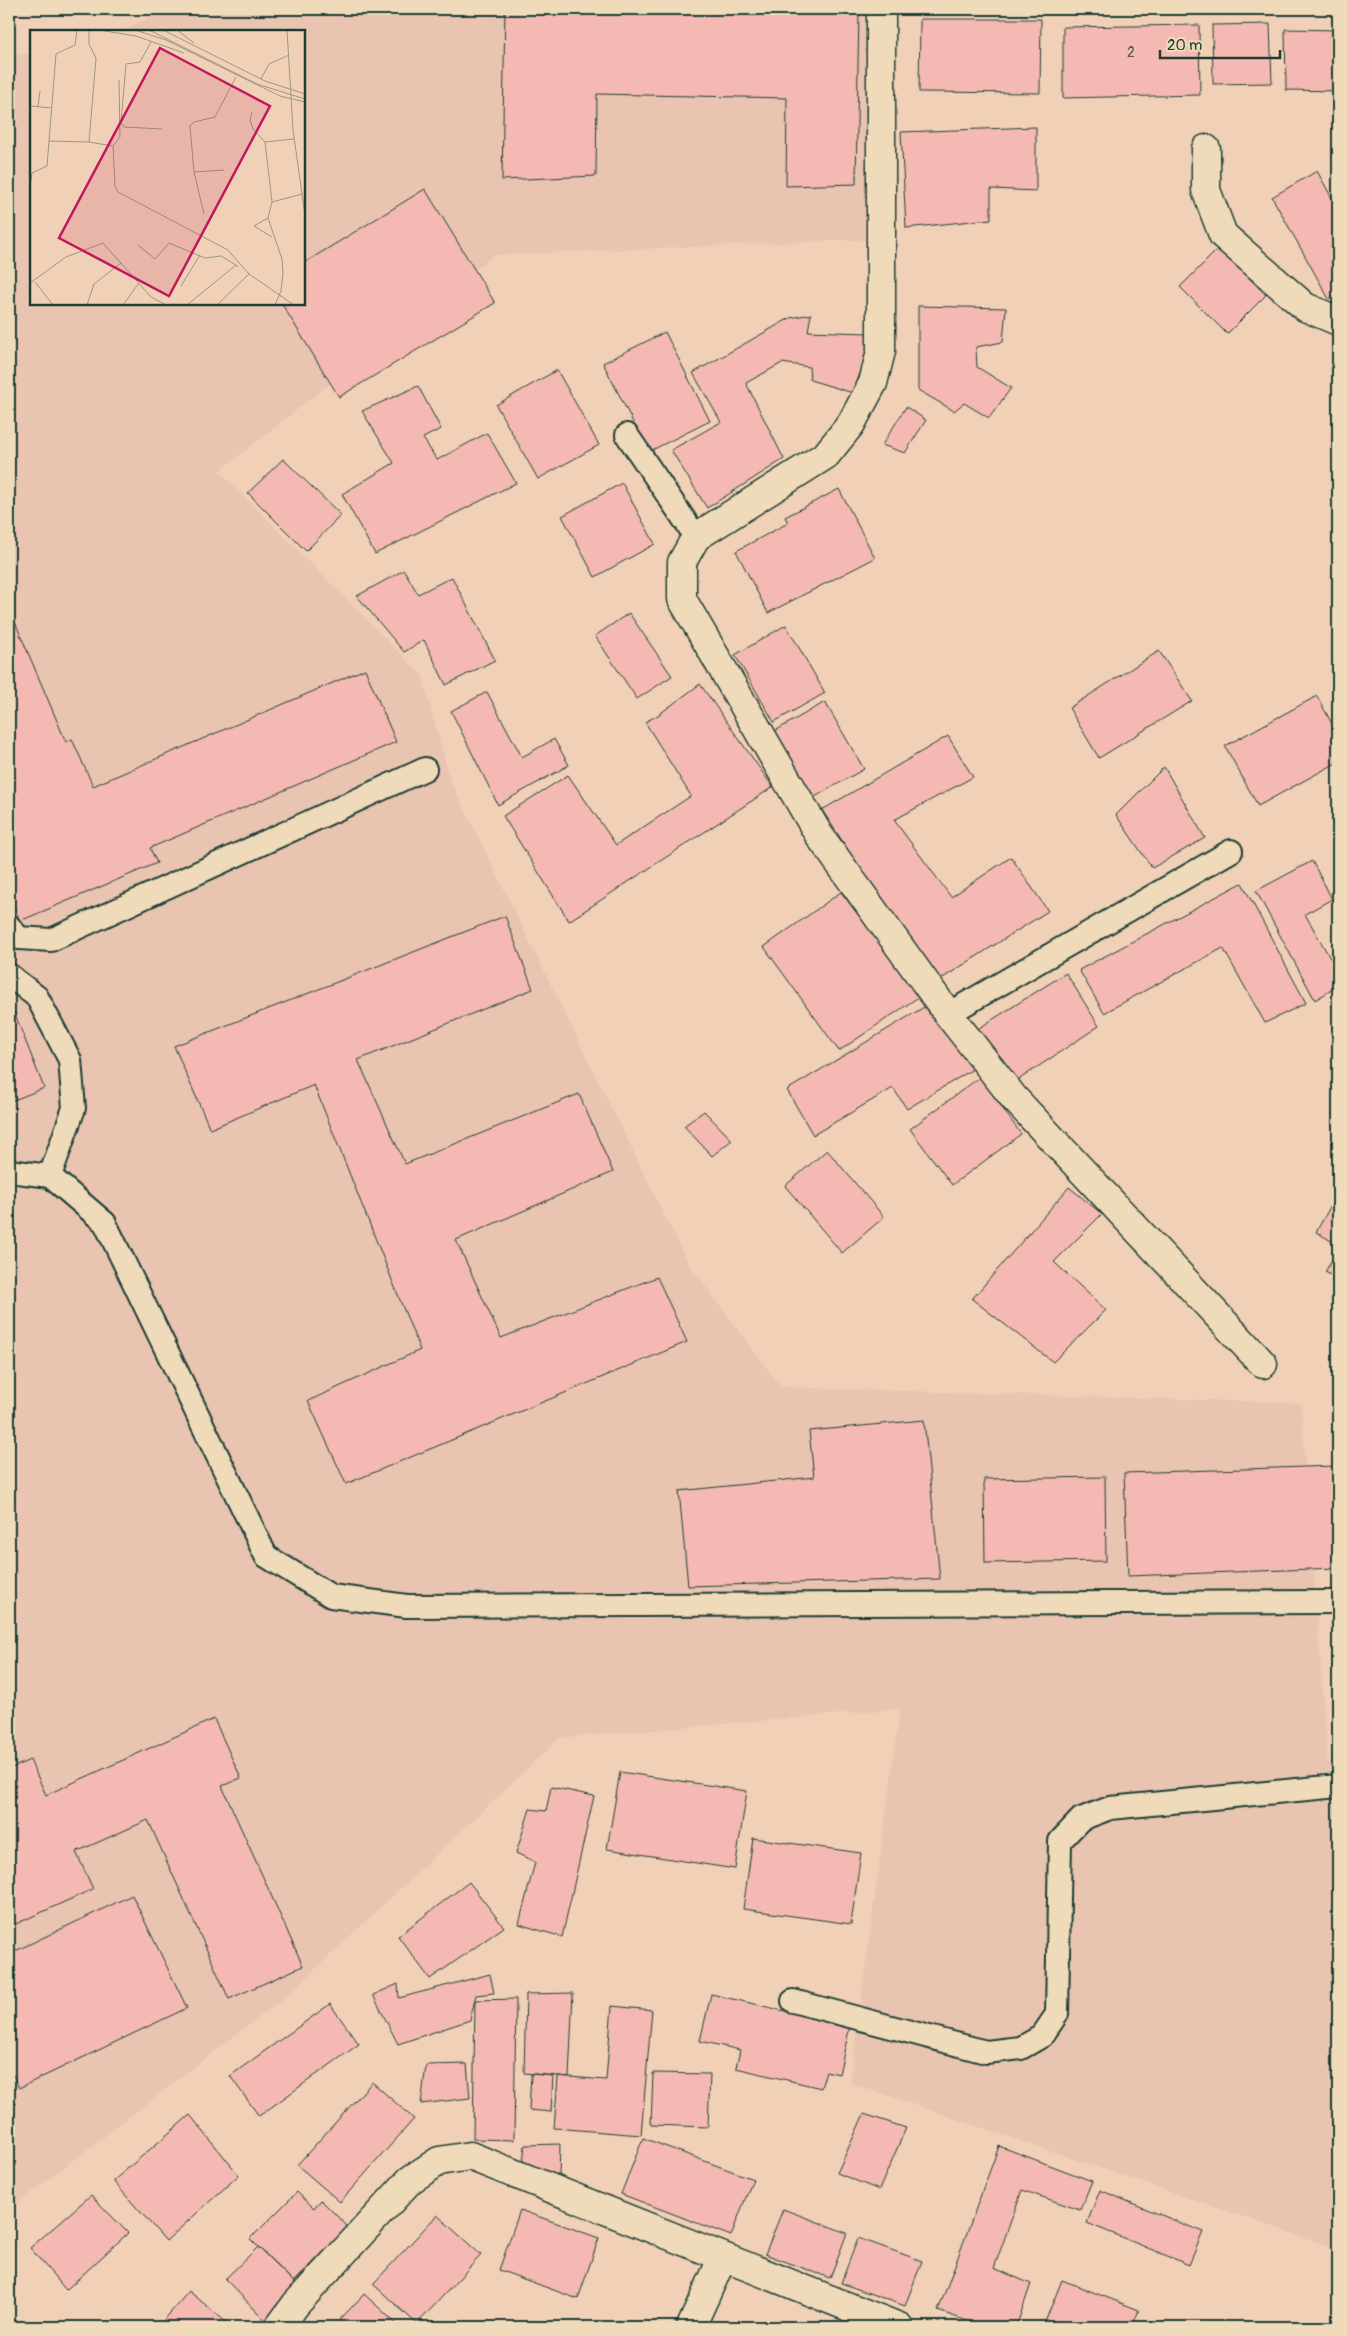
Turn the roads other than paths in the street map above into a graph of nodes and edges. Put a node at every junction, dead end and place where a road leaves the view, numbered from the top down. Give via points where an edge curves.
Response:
1 (881, 9) edge
2 (1206, 149) dead end
3 (1338, 321) edge
4 (627, 435) dead end
5 (696, 537) junction
6 (425, 769) dead end
7 (1231, 851) dead end
8 (9, 926) edge
9 (9, 974) edge
10 (948, 1014) junction
11 (9, 1171) edge
12 (50, 1176) junction
13 (1263, 1364) dead end
14 (1334, 1602) edge
15 (1338, 1786) edge
16 (794, 2001) dead end
17 (723, 2257) junction
18 (279, 2327) edge
19 (691, 2327) edge
20 (899, 2327) edge

1 - 5 street via 881,351 873,383 851,424 826,455
2 - 3 street via 1206,190 1223,235 1305,307
4 - 5 lane
5 - 10 street via 682,562 682,599 819,835
6 - 8 lane via 51,940 19,938
7 - 10 lane
9 - 12 lane via 37,996 70,1060 74,1108
10 - 13 street via 1014,1098
11 - 12 lane
12 - 14 lane via 106,1223 266,1556 331,1596 408,1606
15 - 16 lane via 1110,1808 1081,1819 1060,1841 1057,2014 1042,2036 1021,2048 986,2052
17 - 18 street via 470,2156 439,2161 410,2180 296,2304
17 - 19 street
17 - 20 street

